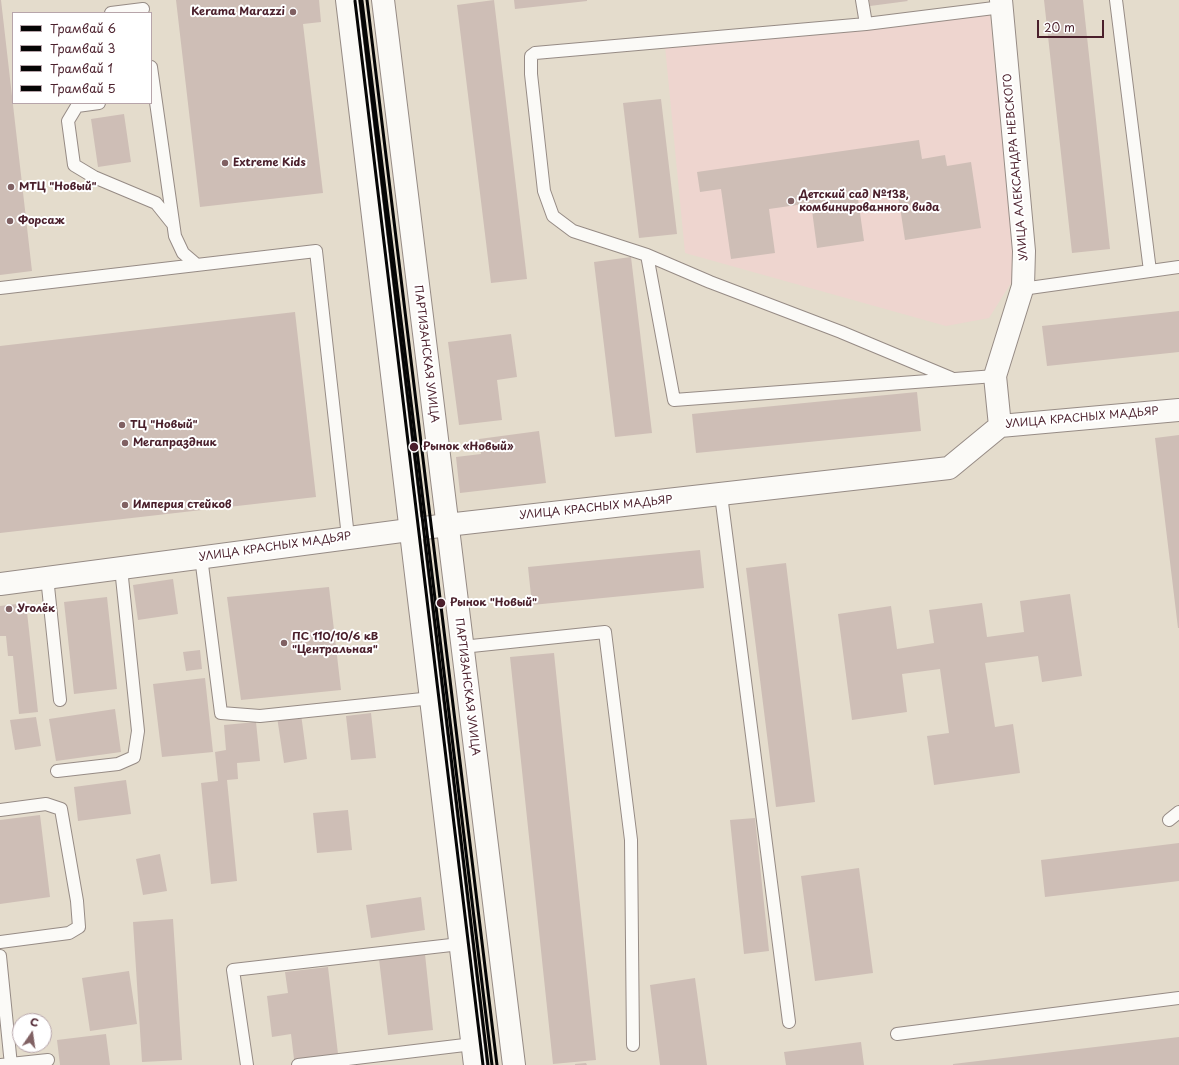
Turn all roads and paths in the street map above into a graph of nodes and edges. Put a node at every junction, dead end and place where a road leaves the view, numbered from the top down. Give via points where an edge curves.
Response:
1 (347, 0) edge
2 (383, 0) edge
3 (862, 0) edge
4 (1116, 0) edge
5 (1001, 4) edge
6 (142, 9) edge
7 (119, 12) edge
8 (866, 24) junction
9 (152, 74) edge
10 (92, 104) edge
11 (173, 224) junction
12 (647, 255) junction
13 (197, 265) junction
14 (1179, 267) edge
15 (1150, 270) junction
16 (0, 288) edge
17 (1022, 289) junction
18 (994, 376) junction
19 (951, 378) junction
20 (1179, 410) edge
21 (1000, 426) junction
22 (721, 495) junction
23 (447, 525) junction
24 (412, 529) junction
25 (348, 537) junction
26 (201, 557) junction
27 (120, 568) junction
28 (47, 577) junction
29 (0, 584) edge
30 (462, 647) junction
31 (432, 698) junction
32 (60, 700) dead end
33 (57, 771) dead end
34 (0, 810) edge
35 (1179, 812) edge
36 (1169, 820) dead end
37 (0, 942) edge
38 (460, 944) junction
39 (0, 956) edge
40 (1179, 998) edge
41 (788, 1022) dead end
42 (897, 1034) dead end
43 (633, 1045) dead end
44 (474, 1055) edge
45 (48, 1060) dead end
46 (8, 1065) edge
47 (247, 1065) edge
48 (298, 1065) edge
49 (514, 1065) edge

1 - 24 street
2 - 23 street, ПАРТИЗАНСКАЯ УЛИЦА
3 - 8 lane
4 - 15 lane
5 - 8 lane
5 - 17 street, УЛИЦА АЛЕКСАНДРА НЕВСКОГО via 1024,251
6 - 7 lane
8 - 12 lane via 535,53 532,56 531,74 544,191 553,216 573,231
9 - 11 lane
10 - 11 lane via 77,106 68,121 74,165 94,177 156,203
11 - 13 lane via 175,236 183,253
12 - 19 lane
12 - 19 lane via 674,400
13 - 16 lane
13 - 25 lane via 316,251
14 - 15 lane
15 - 17 lane
17 - 18 street, УЛИЦА АЛЕКСАНДРА НЕВСКОГО
18 - 19 lane
18 - 21 street, УЛИЦА АЛЕКСАНДРА НЕВСКОГО
20 - 21 street, УЛИЦА КРАСНЫХ МАДЬЯР
21 - 22 street, УЛИЦА КРАСНЫХ МАДЬЯР via 949,468
22 - 23 street, УЛИЦА КРАСНЫХ МАДЬЯР
22 - 41 lane
23 - 24 street, УЛИЦА КРАСНЫХ МАДЬЯР
23 - 30 street, ПАРТИЗАНСКАЯ УЛИЦА
24 - 25 street, УЛИЦА КРАСНЫХ МАДЬЯР
24 - 31 street
25 - 26 street, УЛИЦА КРАСНЫХ МАДЬЯР
26 - 27 street, УЛИЦА КРАСНЫХ МАДЬЯР
26 - 31 lane via 221,713 260,716
27 - 28 street, УЛИЦА КРАСНЫХ МАДЬЯР
27 - 33 lane via 138,731 134,756 118,764
28 - 29 street, УЛИЦА КРАСНЫХ МАДЬЯР
28 - 32 lane
30 - 43 lane via 605,632 631,840
30 - 49 street, ПАРТИЗАНСКАЯ УЛИЦА
31 - 38 street
34 - 37 lane via 46,804 61,809 79,927 69,933
35 - 36 lane
38 - 44 street
38 - 47 lane via 233,970
39 - 46 lane
40 - 42 lane
44 - 48 lane
45 - 46 lane

